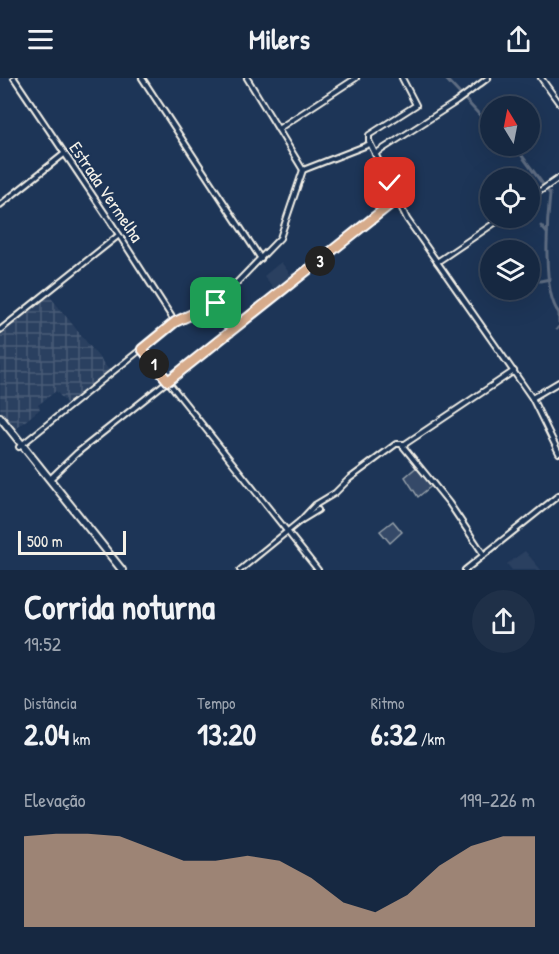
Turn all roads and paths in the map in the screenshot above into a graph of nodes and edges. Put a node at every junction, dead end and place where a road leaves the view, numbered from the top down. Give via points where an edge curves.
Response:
1 (14, 78) edge
2 (142, 78) edge
3 (247, 78) edge
4 (356, 78) edge
5 (402, 78) edge
6 (488, 78) edge
7 (541, 78) edge
8 (559, 103) edge
9 (278, 129) junction
10 (370, 144) junction
11 (64, 154) junction
12 (375, 154) junction
13 (303, 170) junction
14 (559, 178) edge
15 (540, 191) edge
16 (397, 199) junction
17 (0, 205) edge
18 (487, 228) edge
19 (119, 235) junction
20 (261, 259) junction
21 (437, 262) junction
22 (175, 322) junction
23 (0, 330) edge
24 (142, 349) junction
25 (514, 371) junction
26 (168, 381) junction
27 (559, 382) edge
28 (533, 400) junction
29 (0, 417) edge
30 (0, 423) edge
31 (20, 445) junction
32 (402, 445) junction
33 (559, 453) edge
34 (49, 479) junction
35 (559, 495) edge
36 (318, 510) dead end
37 (300, 521) junction
38 (288, 531) junction
39 (483, 555) junction
40 (117, 570) edge
41 (122, 570) edge
42 (240, 570) edge
43 (318, 570) edge
44 (465, 570) edge

1 - 11 street, Estrada Vermelha
2 - 20 street
3 - 9 street
4 - 9 street
5 - 10 street via 416,105 368,137
6 - 12 street
7 - 8 street
9 - 13 street
10 - 12 street
10 - 13 street
11 - 17 street
11 - 19 street, Estrada Vermelha
12 - 16 street
13 - 20 street via 280,238
14 - 15 street
16 - 21 street
16 - 26 street
18 - 21 street
19 - 22 street, Estrada Vermelha
19 - 23 street
20 - 22 street via 213,305
21 - 25 street
22 - 24 street
24 - 26 street
24 - 31 street
25 - 28 street
25 - 32 street
26 - 34 street
26 - 38 street
27 - 28 street
28 - 33 street
29 - 31 highway
30 - 31 highway
31 - 34 highway
31 - 40 highway
32 - 37 street via 396,444 376,458
32 - 39 street via 449,503
34 - 41 highway
35 - 39 street
36 - 37 street
37 - 38 street
38 - 42 street
38 - 43 street
39 - 44 street

